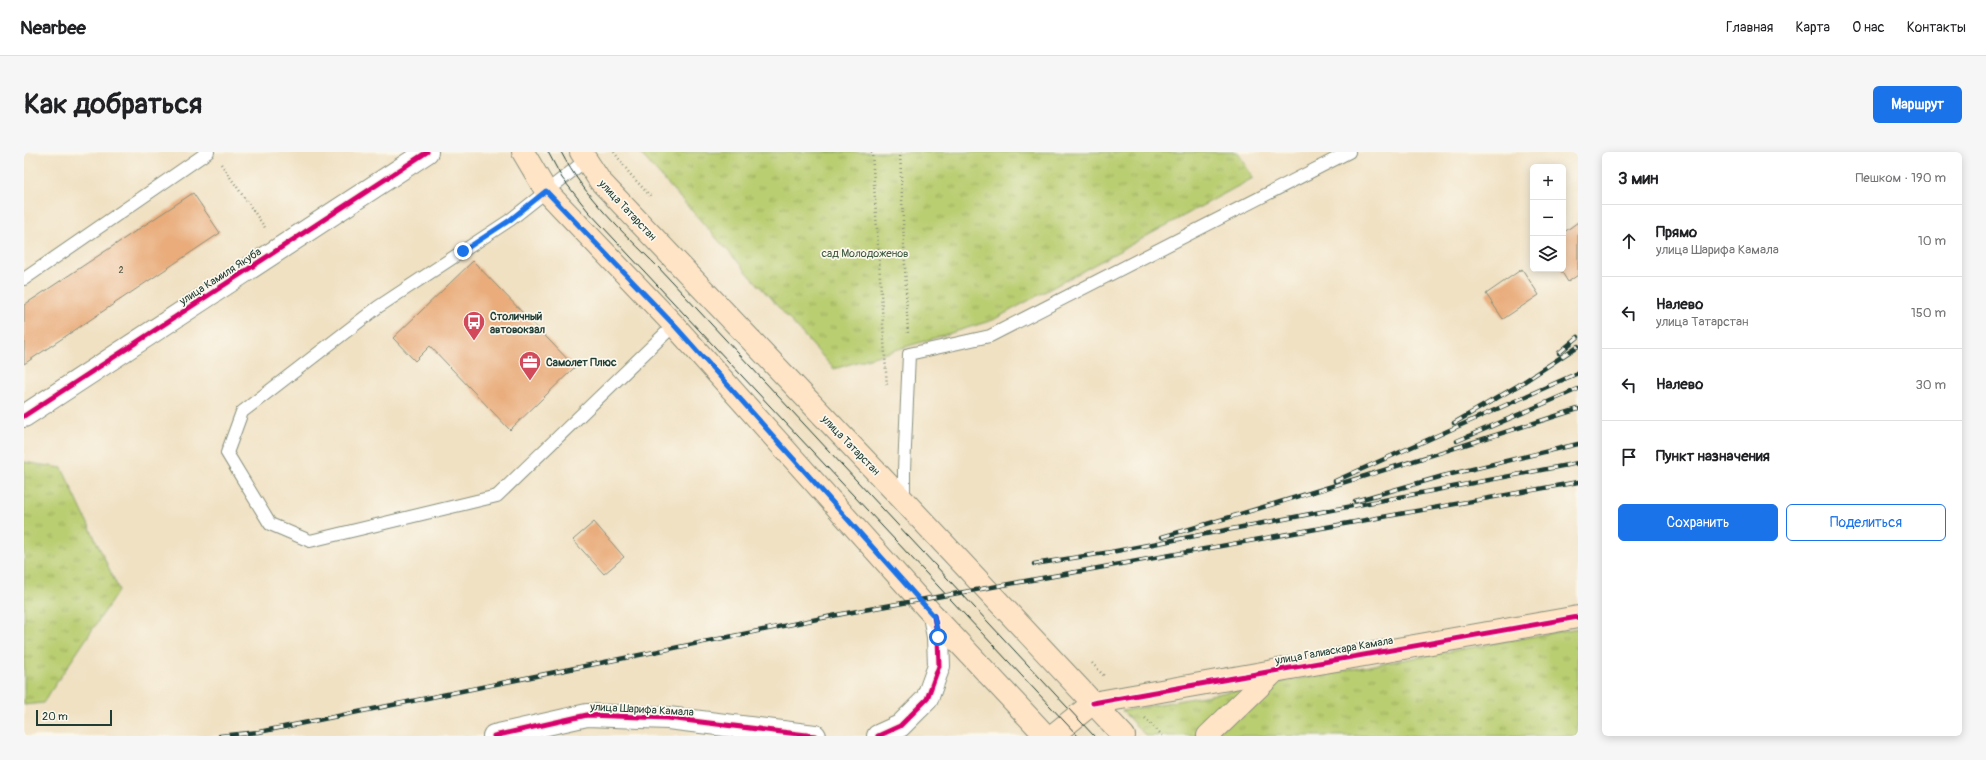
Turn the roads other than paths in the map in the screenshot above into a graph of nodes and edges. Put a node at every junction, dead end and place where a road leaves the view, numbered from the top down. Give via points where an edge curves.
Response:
1 (426, 152) edge
2 (524, 152) edge
3 (1349, 152) edge
4 (213, 155) edge
5 (583, 156) edge
6 (546, 191) junction
7 (24, 279) edge
8 (674, 325) junction
9 (24, 416) edge
10 (904, 501) junction
11 (934, 616) junction
12 (1578, 617) edge
13 (1275, 671) junction
14 (1093, 703) junction
15 (494, 736) edge
16 (815, 736) edge
17 (878, 736) edge
18 (1046, 736) edge
19 (1052, 736) edge
20 (1124, 736) edge
21 (1208, 736) edge

1 - 9 street, улица Камиля Якуба
2 - 6 main road
3 - 10 lane via 990,336 909,354
4 - 7 lane
5 - 6 lane
5 - 10 main road, улица Татарстан via 600,181
6 - 8 main road
6 - 8 lane via 510,220 378,308 242,412 227,453 270,524 310,541 496,496
8 - 11 main road
10 - 14 main road, улица Татарстан
11 - 17 street via 939,666 927,699 900,726
11 - 18 main road
12 - 13 main road, улица Галиаскара Камала
13 - 14 main road, улица Галиаскара Камала
13 - 21 main road
14 - 19 main road, улица Галиаскара Камала
14 - 20 main road, улица Татарстан
15 - 16 street, улица Шарифа Камала via 587,715 668,718

